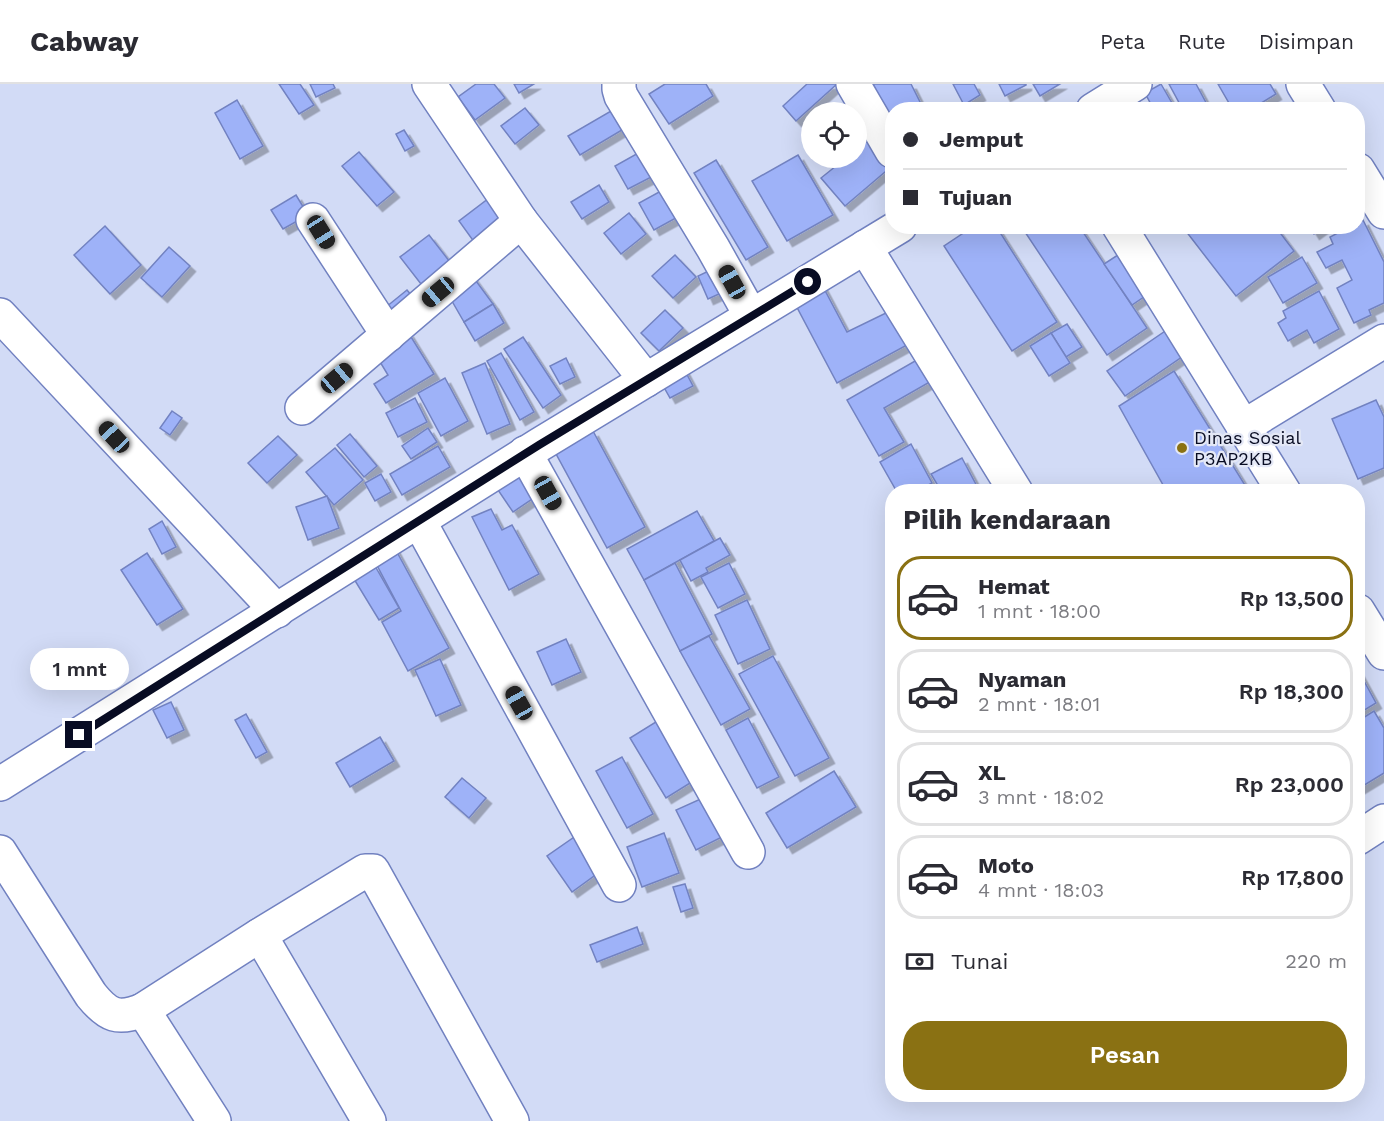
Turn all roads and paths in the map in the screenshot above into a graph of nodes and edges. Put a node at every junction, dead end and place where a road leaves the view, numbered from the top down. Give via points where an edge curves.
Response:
1 (429, 84) edge
2 (620, 84) edge
3 (853, 84) edge
4 (1135, 84) edge
5 (1303, 84) edge
6 (1106, 102) edge
7 (1314, 102) edge
8 (885, 140) edge
9 (1365, 181) edge
10 (1384, 212) edge
11 (313, 220) dead end
12 (521, 221) junction
13 (887, 234) edge
14 (1124, 234) edge
15 (865, 247) junction
16 (0, 315) edge
17 (751, 316) junction
18 (388, 335) junction
19 (1384, 341) edge
20 (646, 380) junction
21 (302, 408) dead end
22 (1243, 426) junction
23 (525, 453) junction
24 (1011, 484) edge
25 (1279, 484) edge
26 (419, 521) junction
27 (277, 611) junction
28 (1365, 622) edge
29 (1384, 653) edge
30 (0, 784) edge
31 (1384, 822) edge
32 (1365, 833) edge
33 (0, 852) edge
34 (748, 852) dead end
35 (619, 885) dead end
36 (260, 935) junction
37 (143, 1010) junction
38 (214, 1121) edge
39 (369, 1121) edge
40 (512, 1121) edge

1 - 12 street
2 - 17 street via 621,96
3 - 8 street
4 - 6 street
5 - 7 street
9 - 10 street
11 - 18 street
12 - 18 street
12 - 20 street
13 - 15 street
14 - 22 street
15 - 17 street
15 - 24 street
16 - 27 street
17 - 20 street
18 - 21 street
19 - 22 street
20 - 23 street
22 - 25 street
23 - 26 street
23 - 34 street
26 - 27 street
26 - 35 street
27 - 30 street
28 - 29 street
31 - 32 street
33 - 37 street via 102,1009 129,1016
36 - 37 street
36 - 39 street
36 - 40 street via 366,871 373,871
37 - 38 street

